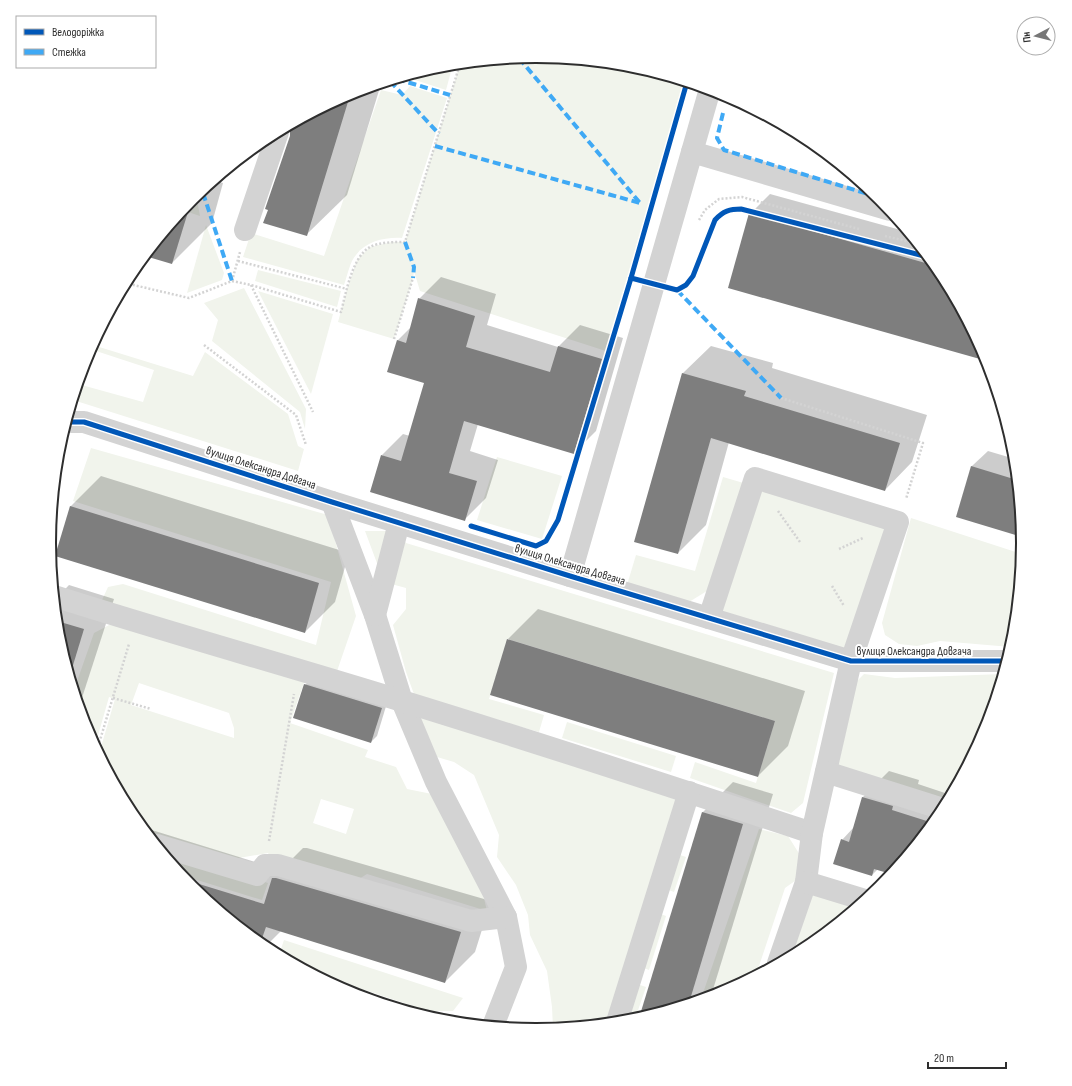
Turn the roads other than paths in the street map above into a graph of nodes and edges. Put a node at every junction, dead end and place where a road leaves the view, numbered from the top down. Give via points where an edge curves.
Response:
1 (708, 95) edge
2 (275, 140) edge
3 (692, 152) junction
4 (877, 206) edge
5 (245, 230) road end
6 (71, 422) edge
7 (332, 502) junction
8 (399, 523) junction
9 (570, 576) junction
10 (59, 598) edge
11 (375, 615) junction
12 (708, 618) junction
13 (851, 661) junction
14 (1001, 661) edge
15 (402, 701) junction
16 (826, 772) junction
17 (689, 792) junction
18 (937, 807) edge
19 (812, 833) junction
20 (165, 848) edge
21 (806, 882) junction
22 (858, 898) edge
23 (506, 917) junction
24 (780, 956) edge
25 (618, 1016) edge
26 (495, 1021) edge

1 - 3 street
2 - 5 street
3 - 4 street
3 - 9 street
6 - 7 street, вулиця Олександра Довгача via 84,422
7 - 8 street, вулиця Олександра Довгача
7 - 11 street
8 - 9 street, вулиця Олександра Довгача
8 - 11 street
9 - 12 street, вулиця Олександра Довгача
10 - 15 street
11 - 15 street
12 - 13 street, вулиця Олександра Довгача
12 - 13 street via 755,478 898,522
13 - 14 street, вулиця Олександра Довгача
13 - 16 street
15 - 17 street
15 - 23 street via 436,782
16 - 18 street
16 - 19 street
17 - 19 street
17 - 25 street
19 - 21 street
20 - 23 street via 257,875 265,865 278,865 471,921
21 - 22 street
21 - 24 street
23 - 26 street via 516,967

